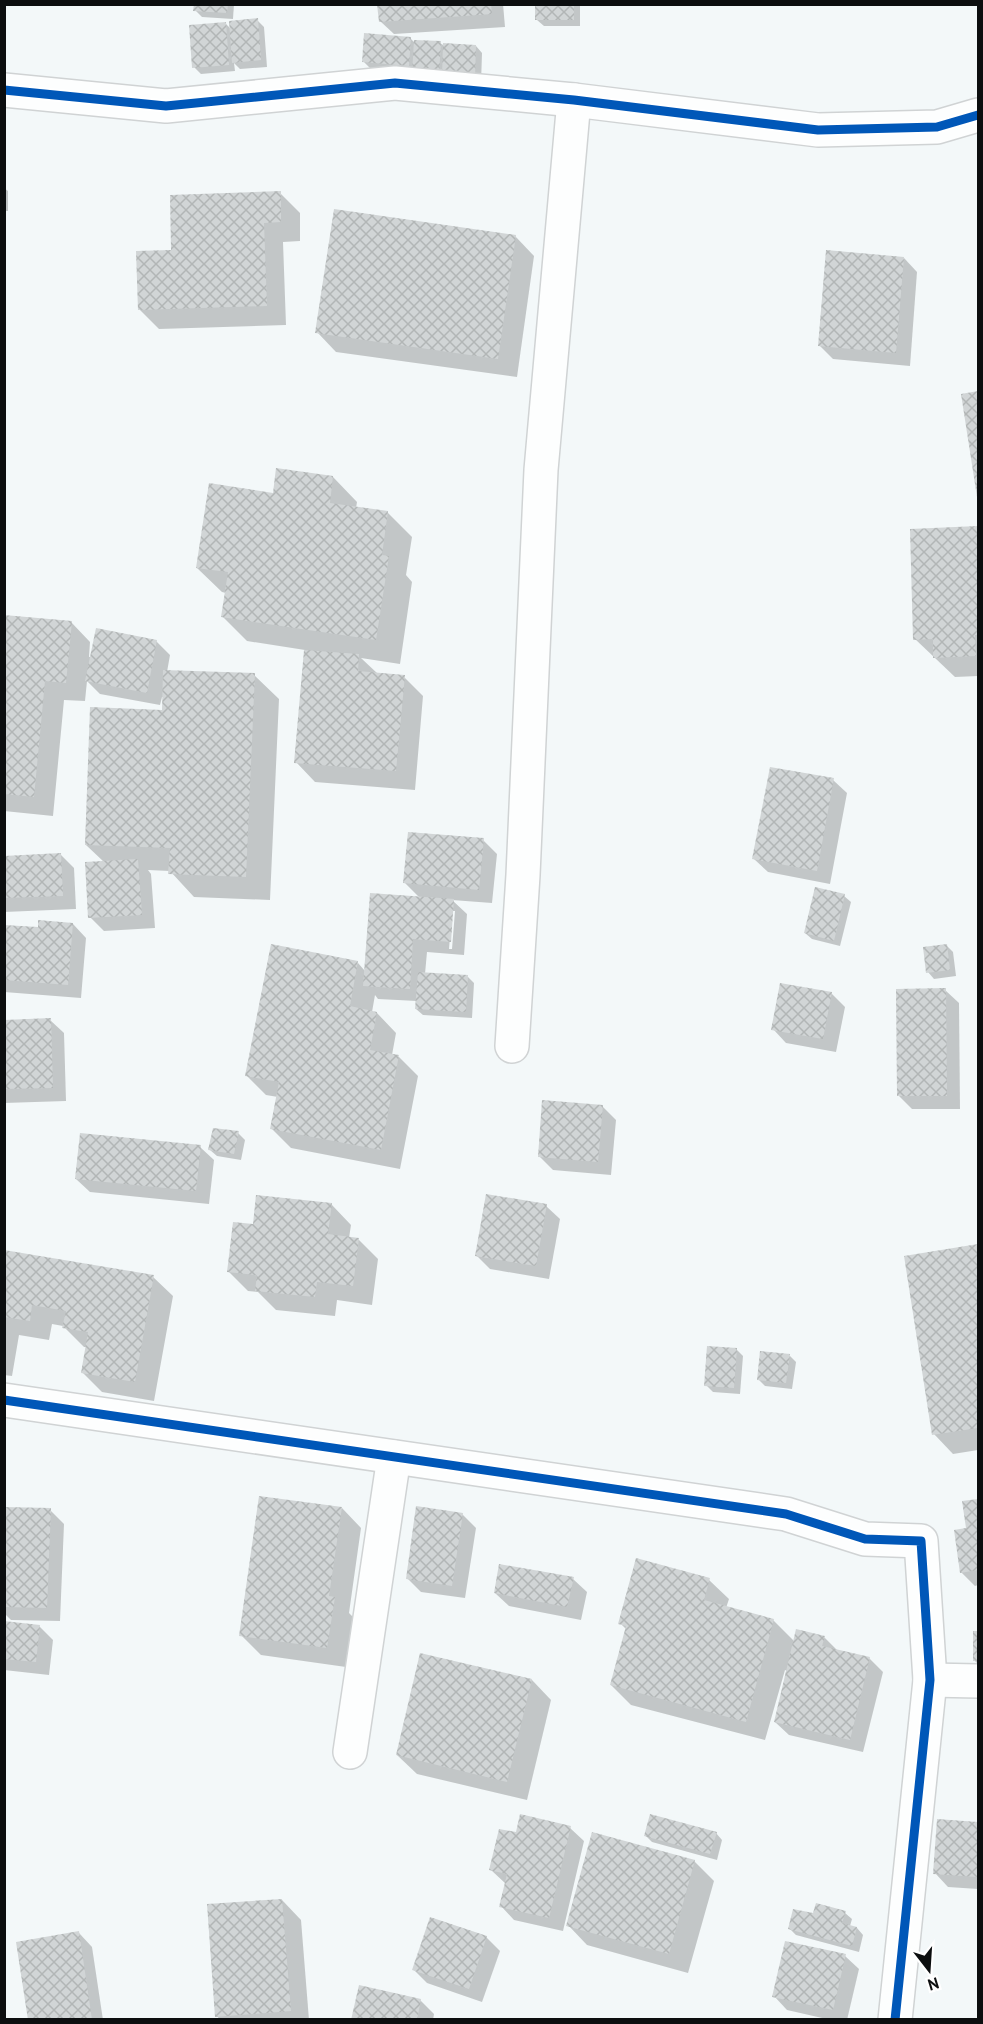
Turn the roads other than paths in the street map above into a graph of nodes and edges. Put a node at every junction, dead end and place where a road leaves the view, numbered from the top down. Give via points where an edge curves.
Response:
1 (4, 90) edge
2 (574, 100) junction
3 (978, 115) edge
4 (512, 1046) dead end
5 (4, 1400) edge
6 (394, 1456) junction
7 (930, 1680) junction
8 (978, 1681) edge
9 (350, 1752) dead end
10 (895, 2019) edge

1 - 2 street via 166,106 394,83
2 - 3 street via 818,130 937,127
2 - 4 street via 541,470 524,875
5 - 6 street
6 - 7 street via 786,1514 865,1539 921,1541
6 - 9 street
7 - 8 street
7 - 10 street

